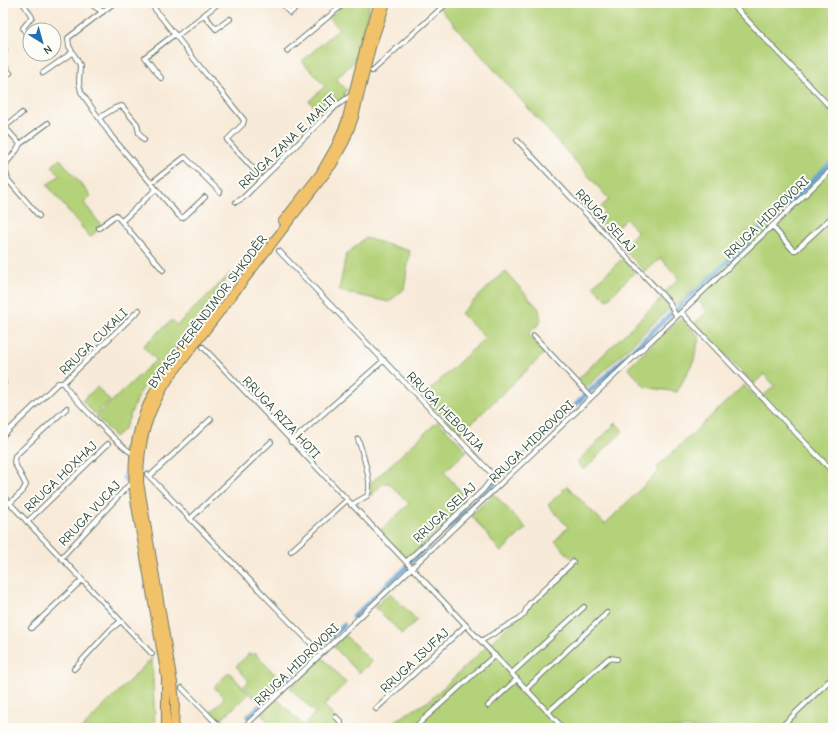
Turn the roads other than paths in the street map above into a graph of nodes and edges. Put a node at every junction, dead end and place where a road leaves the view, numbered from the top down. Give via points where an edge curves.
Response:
1 (23, 3) edge
2 (89, 3) edge
3 (114, 3) edge
4 (150, 3) edge
5 (219, 3) edge
6 (282, 3) edge
7 (302, 3) edge
8 (345, 3) edge
9 (379, 3) edge
10 (386, 3) edge
11 (446, 3) edge
12 (731, 3) edge
13 (103, 12) junction
14 (204, 14) junction
15 (230, 19) dead end
16 (27, 22) edge
17 (176, 35) junction
18 (3, 45) edge
19 (287, 51) dead end
20 (73, 52) junction
21 (3, 56) edge
22 (3, 64) edge
23 (372, 72) dead end
24 (10, 73) dead end
25 (43, 73) dead end
26 (161, 78) dead end
27 (354, 96) junction
28 (833, 110) edge
29 (22, 114) dead end
30 (99, 118) junction
31 (48, 123) dead end
32 (4, 126) edge
33 (144, 140) dead end
34 (517, 140) dead end
35 (20, 144) junction
36 (833, 168) edge
37 (258, 174) dead end
38 (151, 183) junction
39 (155, 190) junction
40 (220, 192) dead end
41 (205, 197) dead end
42 (236, 202) dead end
43 (39, 216) dead end
44 (833, 216) edge
45 (122, 222) junction
46 (772, 226) junction
47 (99, 228) dead end
48 (279, 251) dead end
49 (163, 270) dead end
50 (140, 310) dead end
51 (681, 312) junction
52 (676, 316) junction
53 (534, 336) dead end
54 (203, 347) dead end
55 (384, 360) junction
56 (63, 382) junction
57 (591, 397) junction
58 (67, 408) dead end
59 (211, 419) dead end
60 (3, 436) edge
61 (358, 439) dead end
62 (271, 442) dead end
63 (291, 442) junction
64 (108, 444) dead end
65 (134, 454) junction
66 (833, 472) edge
67 (494, 476) joint
68 (133, 484) junction
69 (3, 496) edge
70 (347, 500) junction
71 (10, 503) junction
72 (351, 504) junction
73 (191, 518) junction
74 (27, 522) junction
75 (291, 551) dead end
76 (61, 558) junction
77 (406, 562) junction
78 (573, 562) dead end
79 (412, 568) junction
80 (82, 580) junction
81 (584, 607) dead end
82 (607, 612) dead end
83 (121, 621) junction
84 (466, 625) junction
85 (31, 628) dead end
86 (481, 641) junction
87 (152, 654) dead end
88 (321, 654) junction
89 (494, 655) junction
90 (617, 659) dead end
91 (74, 669) dead end
92 (512, 673) junction
93 (833, 677) edge
94 (517, 679) junction
95 (182, 688) dead end
96 (526, 689) junction
97 (488, 706) dead end
98 (376, 709) dead end
99 (548, 712) junction
100 (336, 717) dead end
101 (166, 728) edge
102 (174, 728) edge
103 (221, 728) edge
104 (243, 728) edge
105 (340, 728) edge
106 (414, 728) edge
107 (564, 728) edge
108 (780, 728) edge

1 - 16 street via 32,17
2 - 13 street
3 - 13 street
4 - 17 street
5 - 14 street
6 - 7 street via 290,12
8 - 19 street
9 - 27 highway, BYPASS PERËNDIMOR SHKODËR via 366,43
10 - 102 highway, BYPASS PERËNDIMOR SHKODËR via 371,46 354,117 332,165 170,377 158,396 144,429 139,454 138,482 173,683
11 - 23 street
12 - 28 street
13 - 20 street via 68,38
14 - 15 street via 216,29
14 - 17 street
17 - 26 street via 145,57
17 - 37 street via 244,120 227,140
18 - 21 street
20 - 25 street
20 - 30 street via 80,65 80,88
22 - 24 street
27 - 42 street, RRUGA ZANA E MALIT via 348,97 336,106
27 - 65 highway, BYPASS PERËNDIMOR SHKODËR via 337,144 320,174 158,384 137,433
29 - 32 street
30 - 33 street via 122,106 137,124
30 - 38 street
31 - 35 street
32 - 35 street
34 - 52 street, RRUGA SELAJ via 669,302
35 - 43 street via 7,162 6,173 8,180
36 - 46 street, RRUGA HIDROVORI
38 - 39 street
38 - 40 street, RRUGA ZANA E MALIT via 185,156
39 - 41 street via 182,218
39 - 45 street
44 - 46 street via 796,250 793,250
45 - 47 street via 114,216
45 - 49 street
46 - 51 street, RRUGA HIDROVORI
48 - 55 street, RRUGA HEBOVIJA
50 - 56 street, RRUGA CUKALI
51 - 52 street, RRUGA HIDROVORI
51 - 66 street
52 - 57 street, RRUGA HIDROVORI
53 - 57 street
54 - 63 street, RRUGA RIZA HOTI
55 - 63 street
55 - 67 street, RRUGA HEBOVIJA
56 - 60 street via 58,383
56 - 65 street, RRUGA CUKALI via 113,438 128,452
57 - 79 street, RRUGA HIDROVORI
58 - 71 street via 15,456 14,462 26,485
59 - 73 street via 149,475
61 - 72 street via 369,489 367,496
62 - 73 street
63 - 70 street, RRUGA RIZA HOTI
64 - 74 street, RRUGA HOXHAJ
65 - 68 highway, BYPASS PERËNDIMOR SHKODËR
67 - 77 street, RRUGA SELAJ via 483,490
68 - 76 street, RRUGA VUCAJ via 127,487
68 - 101 highway, BYPASS PERËNDIMOR SHKODËR via 166,677
69 - 71 street
70 - 72 street, RRUGA RIZA HOTI
70 - 75 street
71 - 74 street
72 - 77 street, RRUGA RIZA HOTI
73 - 88 street
74 - 76 street
76 - 80 street
77 - 79 street, RRUGA RIZA HOTI
78 - 86 street via 529,604 520,618
79 - 84 street, RRUGA ISUFAJ
79 - 88 street, RRUGA HIDROVORI
80 - 83 street
80 - 85 street
81 - 92 street
82 - 96 street
83 - 87 street
83 - 91 street
84 - 86 street, RRUGA ISUFAJ
84 - 98 street, RRUGA ISUFAJ
86 - 89 street, RRUGA ISUFAJ
88 - 104 street, RRUGA HIDROVORI
89 - 92 street, RRUGA ISUFAJ
89 - 106 street
90 - 99 street via 609,658
92 - 94 street, RRUGA ISUFAJ
93 - 108 street
94 - 96 street, RRUGA ISUFAJ
94 - 97 street
95 - 103 street
96 - 99 street, RRUGA ISUFAJ
99 - 107 street, RRUGA ISUFAJ
100 - 105 street via 341,722

